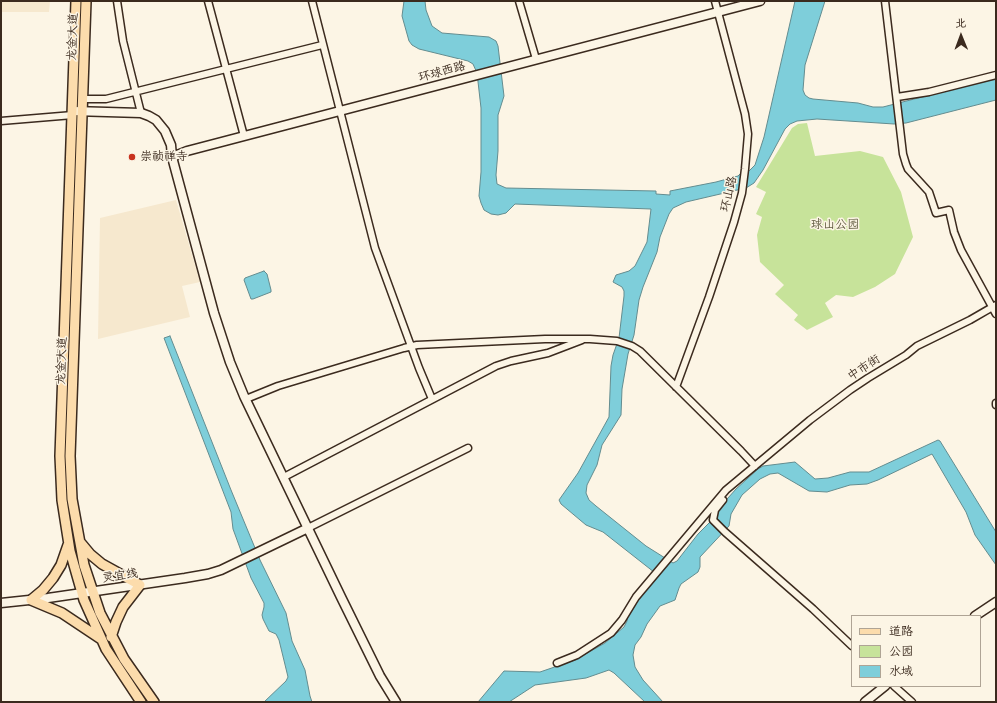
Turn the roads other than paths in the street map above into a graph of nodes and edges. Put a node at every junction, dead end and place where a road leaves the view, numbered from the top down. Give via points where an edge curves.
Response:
1 (76, 1) edge
2 (86, 1) edge
3 (117, 1) edge
4 (208, 1) edge
5 (312, 1) edge
6 (519, 1) edge
7 (715, 1) edge
8 (760, 1) edge
9 (885, 1) edge
10 (718, 12) junction
11 (322, 45) junction
12 (536, 59) junction
13 (227, 68) junction
14 (996, 75) edge
15 (136, 91) junction
16 (83, 99) junction
17 (897, 99) junction
18 (339, 111) junction
19 (141, 113) junction
20 (73, 114) junction
21 (83, 114) junction
22 (1, 121) edge
23 (244, 136) junction
24 (172, 157) junction
25 (994, 306) edge
26 (996, 314) edge
27 (586, 339) junction
28 (411, 346) junction
29 (676, 387) junction
30 (246, 399) junction
31 (432, 399) junction
32 (468, 448) dead end
33 (755, 466) junction
34 (284, 477) junction
35 (737, 482) junction
36 (308, 528) junction
37 (78, 539) junction
38 (68, 541) junction
39 (140, 585) junction
40 (92, 592) junction
41 (82, 593) junction
42 (31, 600) junction
43 (996, 602) edge
44 (1, 603) edge
45 (976, 615) edge
46 (112, 637) junction
47 (101, 639) junction
48 (851, 645) edge
49 (557, 663) dead end
50 (884, 687) edge
51 (895, 687) edge
52 (141, 702) edge
53 (154, 702) edge
54 (396, 702) edge
55 (865, 702) edge
56 (912, 702) edge

1 - 20 main road, 龙金大道
2 - 16 main road, 龙金大道
3 - 15 street via 123,41
4 - 13 street
5 - 11 street
6 - 12 street
7 - 10 street, 环山路
8 - 10 street, 环球西路
9 - 17 street
10 - 12 street, 环球西路
10 - 29 street, 环山路 via 745,114 748,134 745,169 742,193 709,297
11 - 13 street
11 - 18 street
12 - 18 street, 环球西路
13 - 15 street
13 - 23 street
14 - 17 street
15 - 16 street via 106,99
15 - 19 street
16 - 21 main road, 龙金大道
17 - 25 street via 903,154 908,169 929,192 936,213 949,210 961,250
18 - 23 street, 环球西路
18 - 28 street via 375,248
19 - 21 street
19 - 24 street via 162,127 171,145
20 - 21 street
20 - 22 street
20 - 38 main road, 龙金大道 via 60,456 62,500
21 - 24 street via 146,120 158,130
21 - 37 main road, 龙金大道 via 70,456 72,499
23 - 24 street, 环球西路
24 - 30 street via 214,313 230,362
25 - 26 street
25 - 33 street, 中市街 via 917,346 868,378
27 - 28 street
27 - 29 street via 617,341 632,346
27 - 31 street via 548,353 501,364
28 - 30 street via 278,386
28 - 31 street
29 - 33 street
30 - 34 street
31 - 34 street
32 - 36 street
33 - 35 street, 中市街
34 - 36 street
35 - 48 street via 715,510 713,520
35 - 49 street via 726,490 636,597 619,625 577,655
36 - 39 street, 灵宜线 via 221,570
36 - 54 street via 380,676
37 - 39 main road via 96,560
37 - 40 main road, 龙金大道
38 - 41 main road, 龙金大道
38 - 42 main road via 58,572
39 - 40 street, 灵宜线
39 - 46 main road via 123,607
40 - 41 street, 灵宜线
40 - 46 main road, 龙金大道
41 - 42 street, 灵宜线
41 - 47 main road, 龙金大道
42 - 44 street, 灵宜线
42 - 47 main road via 62,613
43 - 45 street
46 - 53 main road, 龙金大道 via 135,677
47 - 52 main road, 龙金大道
50 - 55 street
51 - 56 street

